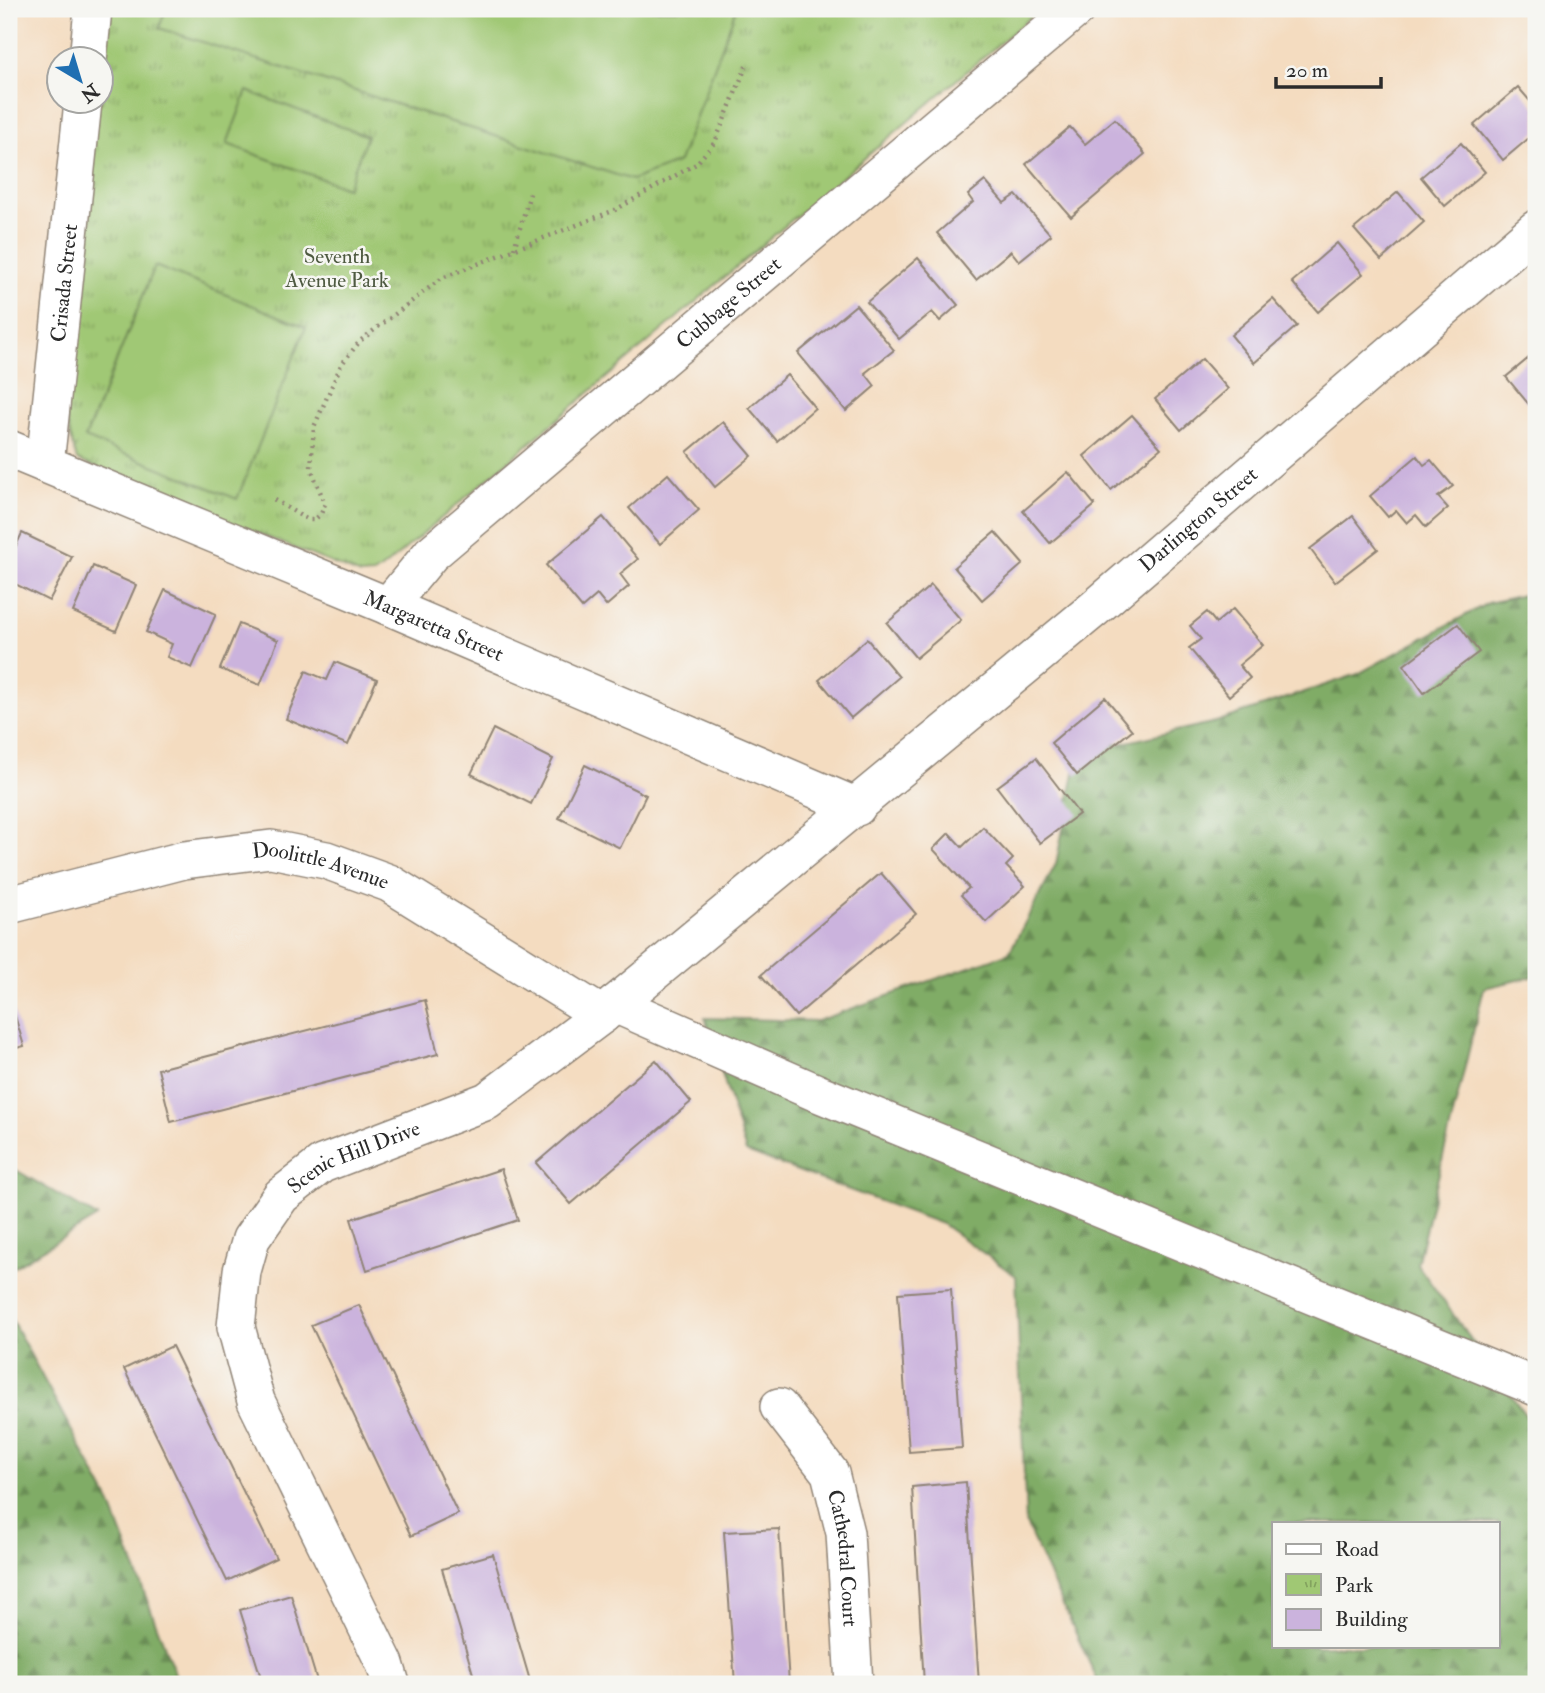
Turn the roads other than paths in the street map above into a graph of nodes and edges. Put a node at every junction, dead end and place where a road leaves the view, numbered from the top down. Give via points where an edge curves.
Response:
1 (93, 9) edge
2 (1076, 9) edge
3 (89, 46) edge
4 (82, 116) edge
5 (1536, 229) edge
6 (9, 449) edge
7 (45, 464) junction
8 (388, 606) junction
9 (857, 807) junction
10 (9, 905) edge
11 (609, 1009) junction
12 (1536, 1387) edge
13 (779, 1407) dead end
14 (391, 1684) edge
15 (854, 1684) edge

1 - 3 street
2 - 8 street, Cubbage Street via 431,554
4 - 7 street, Crisada Street
5 - 9 street, Darlington Street
6 - 7 street, Margaretta Street
7 - 8 street, Margaretta Street
8 - 9 street, Margaretta Street
9 - 11 street, Scenic Hill Drive
10 - 11 street, Doolittle Avenue via 184,860 271,849 326,860 389,883
11 - 12 street, Doolittle Avenue
11 - 14 street, Scenic Hill Drive via 487,1101 323,1164 281,1196 251,1238 236,1327 256,1401
13 - 15 street, Cathedral Court via 831,1473 845,1533

